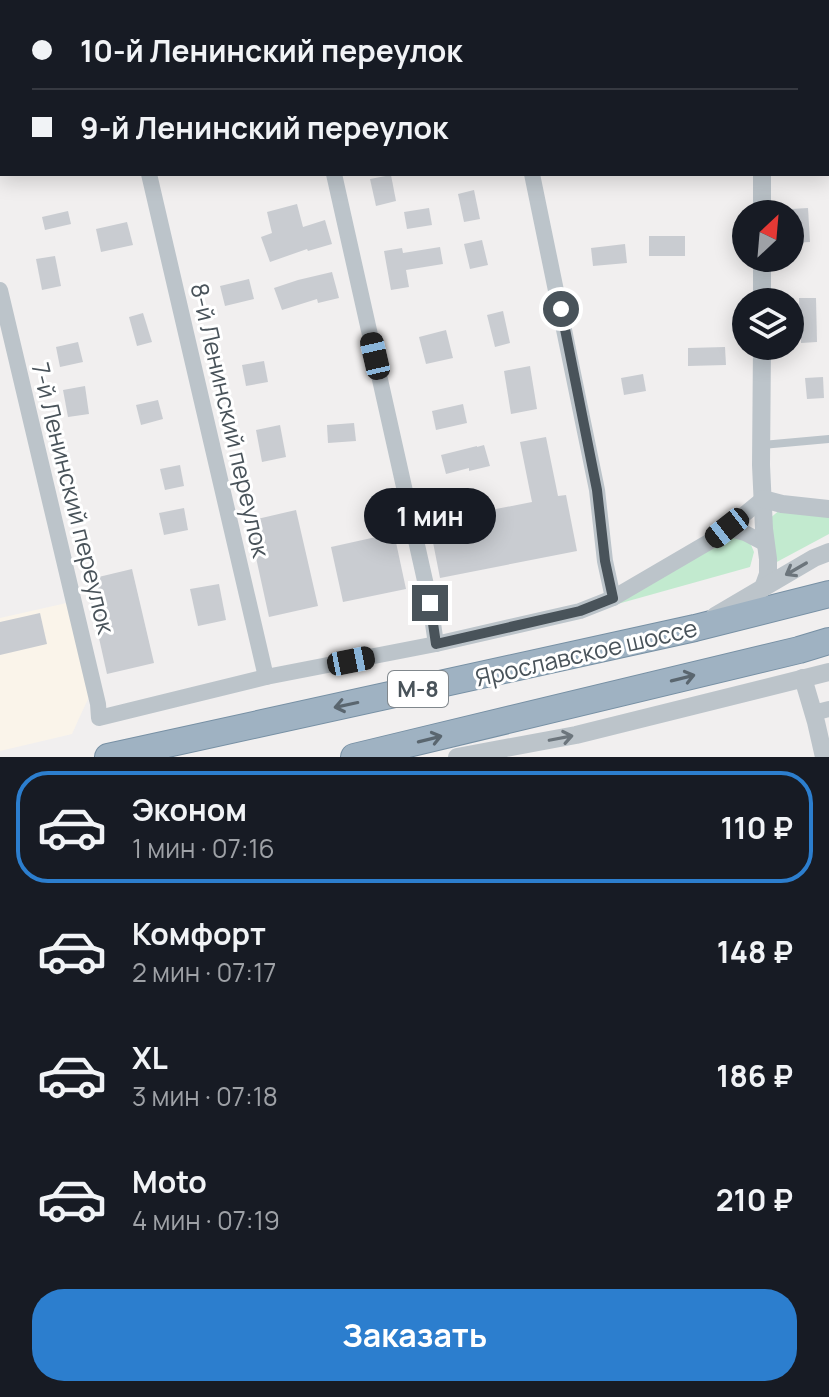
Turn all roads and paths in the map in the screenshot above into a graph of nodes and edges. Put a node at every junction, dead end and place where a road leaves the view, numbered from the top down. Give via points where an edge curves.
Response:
1 (149, 176) edge
2 (334, 176) edge
3 (532, 176) edge
4 (762, 176) edge
5 (762, 200) edge
6 (0, 290) edge
7 (762, 360) edge
8 (829, 439) edge
9 (761, 445) junction
10 (763, 499) junction
11 (829, 509) edge
12 (727, 528) junction
13 (766, 544) junction
14 (829, 552) edge
15 (763, 588) junction
16 (829, 594) edge
17 (613, 598) junction
18 (695, 628) junction
19 (829, 641) edge
20 (436, 644) junction
21 (829, 672) edge
22 (266, 677) junction
23 (803, 678) junction
24 (821, 711) edge
25 (108, 757) edge
26 (354, 757) edge
27 (457, 757) edge
28 (824, 757) edge

1 - 22 street, 8-й Ленинский переулок
2 - 20 street
3 - 17 street via 597,490
4 - 5 street
6 - 22 street, 7-й Ленинский переулок via 99,718
7 - 9 street
8 - 9 lane
9 - 10 street
10 - 11 street
10 - 12 street
10 - 13 street
12 - 13 street
12 - 17 street
13 - 15 street via 768,574
14 -> 15 street
15 - 18 street
16 - 18 highway, Ярославское шоссе / М-8
17 - 20 street via 580,611
18 -> 25 highway, Ярославское шоссе / М-8
26 -> 19 highway, Ярославское шоссе / М-8
20 - 22 street
21 - 23 street
23 - 24 street
27 -> 23 street via 576,735
24 - 28 street

